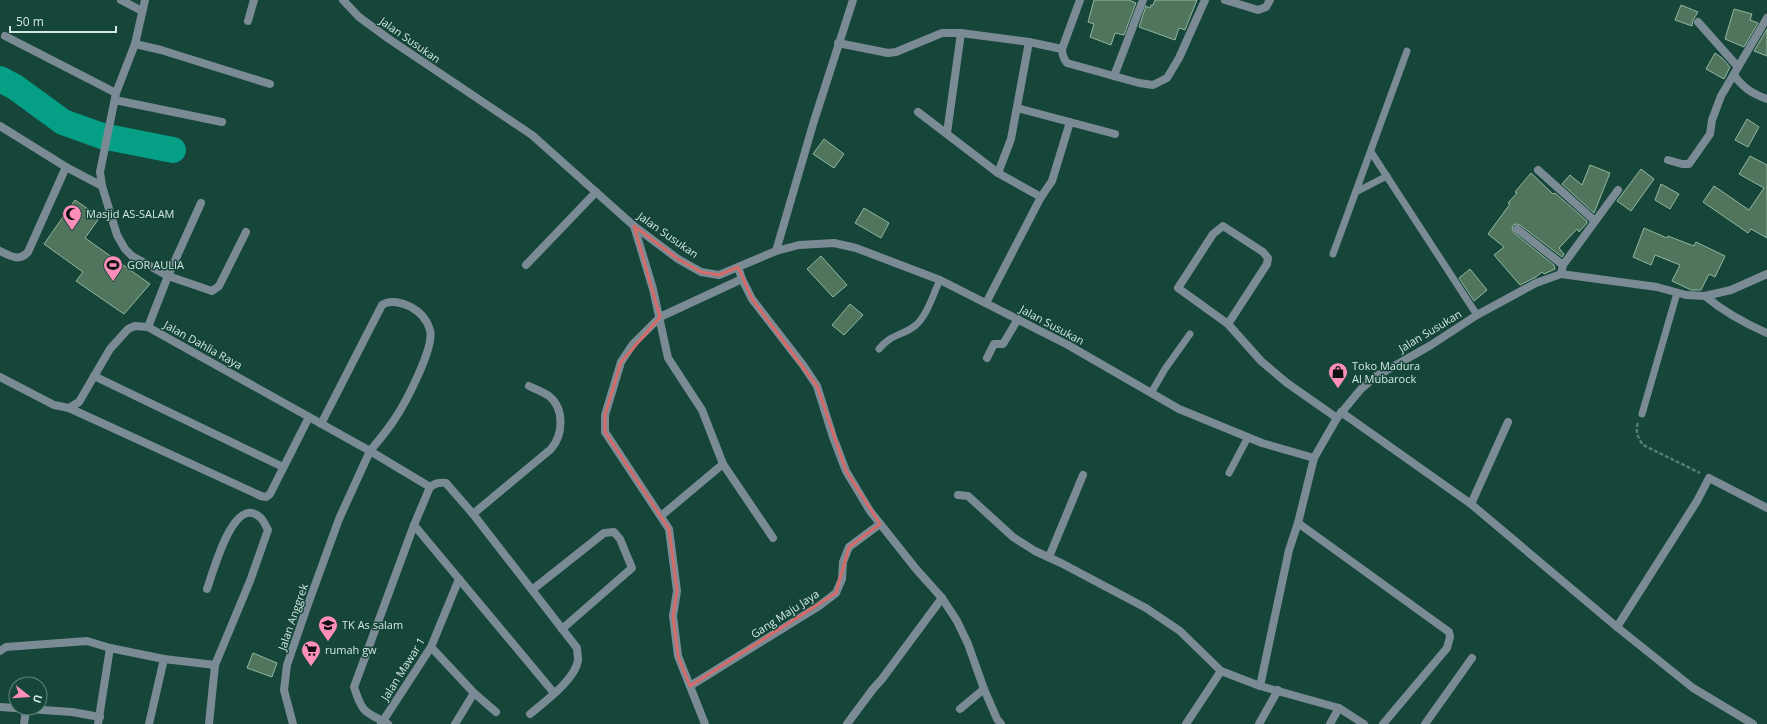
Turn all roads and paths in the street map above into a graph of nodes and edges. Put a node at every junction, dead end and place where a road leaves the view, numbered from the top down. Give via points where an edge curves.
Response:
1 (121, 0) edge
2 (145, 0) edge
3 (254, 0) edge
4 (343, 0) edge
5 (853, 0) edge
6 (1080, 0) edge
7 (1143, 0) edge
8 (1205, 0) edge
9 (1225, 0) edge
10 (1270, 0) edge
11 (142, 11) junction
12 (1767, 18) edge
13 (248, 21) dead end
14 (1698, 22) dead end
15 (961, 33) junction
16 (5, 36) dead end
17 (1029, 42) junction
18 (838, 43) junction
19 (136, 44) junction
20 (1062, 49) junction
21 (1407, 51) dead end
22 (1738, 67) junction
23 (1734, 75) junction
24 (1114, 76) junction
25 (270, 84) dead end
26 (116, 97) junction
27 (1767, 99) edge
28 (1017, 108) junction
29 (918, 112) dead end
30 (222, 122) dead end
31 (1070, 122) junction
32 (0, 126) edge
33 (947, 133) junction
34 (1115, 134) dead end
35 (1371, 152) junction
36 (1668, 160) dead end
37 (66, 167) junction
38 (1538, 170) dead end
39 (998, 173) junction
40 (1387, 176) junction
41 (102, 186) junction
42 (1618, 190) dead end
43 (596, 192) junction
44 (1356, 192) junction
45 (1041, 197) junction
46 (201, 203) dead end
47 (1595, 221) junction
48 (634, 226) junction
49 (1517, 229) dead end
50 (246, 232) dead end
51 (0, 250) edge
52 (776, 251) junction
53 (1333, 254) dead end
54 (526, 265) dead end
55 (1563, 265) junction
56 (738, 267) junction
57 (1562, 274) junction
58 (1767, 274) edge
59 (168, 276) junction
60 (742, 279) junction
61 (940, 280) junction
62 (1677, 293) junction
63 (1705, 296) junction
64 (986, 303) junction
65 (1477, 315) junction
66 (660, 317) junction
67 (1018, 319) junction
68 (1228, 324) junction
69 (148, 327) junction
70 (1767, 333) edge
71 (1190, 334) dead end
72 (879, 349) dead end
73 (987, 358) dead end
74 (94, 376) junction
75 (0, 377) edge
76 (529, 386) dead end
77 (1151, 393) junction
78 (69, 408) junction
79 (1642, 414) joint
80 (1339, 415) junction
81 (309, 417) junction
82 (1508, 422) dead end
83 (321, 424) junction
84 (1248, 437) junction
85 (370, 451) junction
86 (1314, 458) junction
87 (723, 464) junction
88 (283, 468) junction
89 (1229, 473) dead end
90 (1083, 475) dead end
91 (1709, 478) junction
92 (430, 487) junction
93 (958, 495) dead end
94 (1471, 504) junction
95 (1767, 508) edge
96 (473, 514) junction
97 (661, 516) junction
98 (1298, 523) junction
99 (880, 524) junction
100 (414, 525) junction
101 (773, 538) dead end
102 (1049, 557) junction
103 (459, 579) junction
104 (207, 589) dead end
105 (532, 590) junction
106 (942, 598) junction
107 (1617, 627) junction
108 (562, 629) junction
109 (431, 647) junction
110 (110, 648) junction
111 (0, 651) edge
112 (1472, 658) dead end
113 (164, 659) junction
114 (215, 665) junction
115 (1221, 671) junction
116 (690, 686) junction
117 (1260, 686) junction
118 (984, 689) junction
119 (1278, 690) junction
120 (474, 693) junction
121 (554, 693) junction
122 (1339, 708) junction
123 (960, 709) dead end
124 (48, 711) edge
125 (496, 712) dead end
126 (530, 714) dead end
127 (99, 721) edge
128 (384, 723) edge
129 (150, 724) edge
130 (209, 724) edge
131 (293, 724) edge
132 (455, 724) edge
133 (704, 724) edge
134 (847, 724) edge
135 (1001, 724) edge
136 (1186, 724) edge
137 (1259, 724) edge
138 (1330, 724) edge
139 (1364, 724) edge
140 (1383, 724) edge
141 (1425, 724) edge
142 (1753, 724) edge

1 - 11 street
2 - 11 street
3 - 13 street
4 - 43 street, Jalan Susukan via 359,17 388,39 532,135
5 - 18 street
6 - 20 street
7 - 24 street
8 - 24 street via 1179,58 1167,78 1153,85
9 - 10 street via 1258,10 1266,7
11 - 19 street
12 - 22 street
14 - 22 street
15 - 17 street
15 - 18 street via 942,33 888,53
15 - 33 street
16 - 26 street
17 - 20 street
17 - 28 street
18 - 52 street
19 - 25 street
19 - 26 street
20 - 24 street via 1062,55 1067,63
21 - 35 lane
22 - 23 street
23 - 27 street via 1740,84 1752,93
23 - 36 street via 1721,96 1710,134 1689,164
26 - 30 street
26 - 41 street via 100,172
28 - 31 street
28 - 39 street via 1011,139
29 - 33 street
31 - 34 street
31 - 45 street via 1052,181
32 - 37 street
33 - 39 street
35 - 40 lane
35 - 44 lane
37 - 41 street
37 - 51 street via 28,252 22,258 17,258
38 - 47 street
39 - 45 street
40 - 44 lane
40 - 65 lane
41 - 59 street via 117,235 125,249 132,256
42 - 47 street
43 - 48 street, Jalan Susukan
43 - 54 street
44 - 53 lane
45 - 64 street
46 - 59 street, Jalan Dahlia Raya
47 - 55 street
48 - 56 street, Jalan Susukan via 678,259 701,272 719,275
48 - 66 street
49 - 55 street
50 - 59 street via 219,286 212,291
52 - 56 street, Jalan Susukan
52 - 61 street, Jalan Susukan via 799,245 834,243 879,256
55 - 57 street
56 - 60 street
57 - 62 street, Jalan Susukan via 1639,284
57 - 65 street, Jalan Susukan via 1536,283
58 - 63 street, Jalan Susukan via 1730,290
59 - 69 street, Jalan Dahlia Raya
60 - 66 street
60 - 99 street via 752,299 817,386 846,471
61 - 64 street, Jalan Susukan
61 - 72 lane via 922,317 915,325 886,341
62 - 63 street, Jalan Susukan
62 - 79 lane
63 - 70 street via 1740,321
64 - 67 street, Jalan Susukan
65 - 80 street, Jalan Susukan via 1376,377 1361,389
66 - 87 street via 668,358 702,410
66 - 97 street via 633,344 621,362 605,415 605,432
67 - 73 street via 1003,344 994,344
67 - 77 street, Jalan Susukan
68 - 68 street via 1267,264 1268,258 1223,226 1213,234 1178,288
68 - 80 street via 1262,361 1287,383
69 - 74 street via 135,326 128,329 110,349
69 - 81 street, Jalan Dahlia Raya
71 - 77 lane
74 - 78 street via 79,402
74 - 88 street
75 - 78 street via 54,405
76 - 96 street via 553,401 559,413 560,435 551,449
77 - 84 street, Jalan Susukan via 1179,409
78 - 88 street via 260,496 266,497 270,494
79 - 91 path via 1637,427 1638,439 1643,445
80 - 86 street, Jalan Susukan
80 - 94 street
81 - 83 street, Jalan Dahlia Raya
81 - 88 street
82 - 94 street
83 - 85 street, Jalan Dahlia Raya
83 - 85 street, Jalan Anggrek via 382,305 386,302 405,304 425,319 431,330 430,347 394,420
84 - 86 street, Jalan Susukan
84 - 89 lane
85 - 92 street, Jalan Dahlia Raya
85 - 131 street, Jalan Anggrek via 340,519 288,665 284,690
86 - 98 street
87 - 97 street
87 - 101 street
90 - 102 street
91 - 95 street
91 - 107 street
92 - 96 street via 435,483 446,483
92 - 100 street
93 - 102 street via 968,496 1013,537
94 - 107 street
96 - 105 street
97 - 116 street via 669,529 677,591 673,616 678,656
98 - 117 street via 1289,550
98 - 140 street via 1449,632 1447,648
99 - 106 street
99 - 116 street, Gang Maju Jaya via 849,547 836,593
100 - 103 street
100 - 128 street via 354,687 359,703 369,715
102 - 115 street via 1146,608 1180,631
103 - 109 street, Jalan Mawar 1
103 - 121 street
104 - 114 street via 230,530 240,516 248,513 257,514 268,530
105 - 108 street
105 - 108 street via 604,532 614,532 620,539 632,568
106 - 118 street via 968,644
106 - 134 street
107 - 142 street via 1693,688
108 - 121 street via 577,648 578,661 574,672
109 - 120 street
109 - 128 street, Jalan Mawar 1
110 - 111 street via 87,641 6,647
110 - 113 street
110 - 127 street
112 - 141 street
113 - 114 street
113 - 129 street
114 - 130 street
115 - 117 street
115 - 136 street
116 - 133 street
117 - 119 street
118 - 123 street
118 - 135 street
119 - 122 street
119 - 137 street
120 - 125 street
120 - 132 street
121 - 126 street
122 - 138 street
122 - 139 street
124 - 127 street via 72,712

